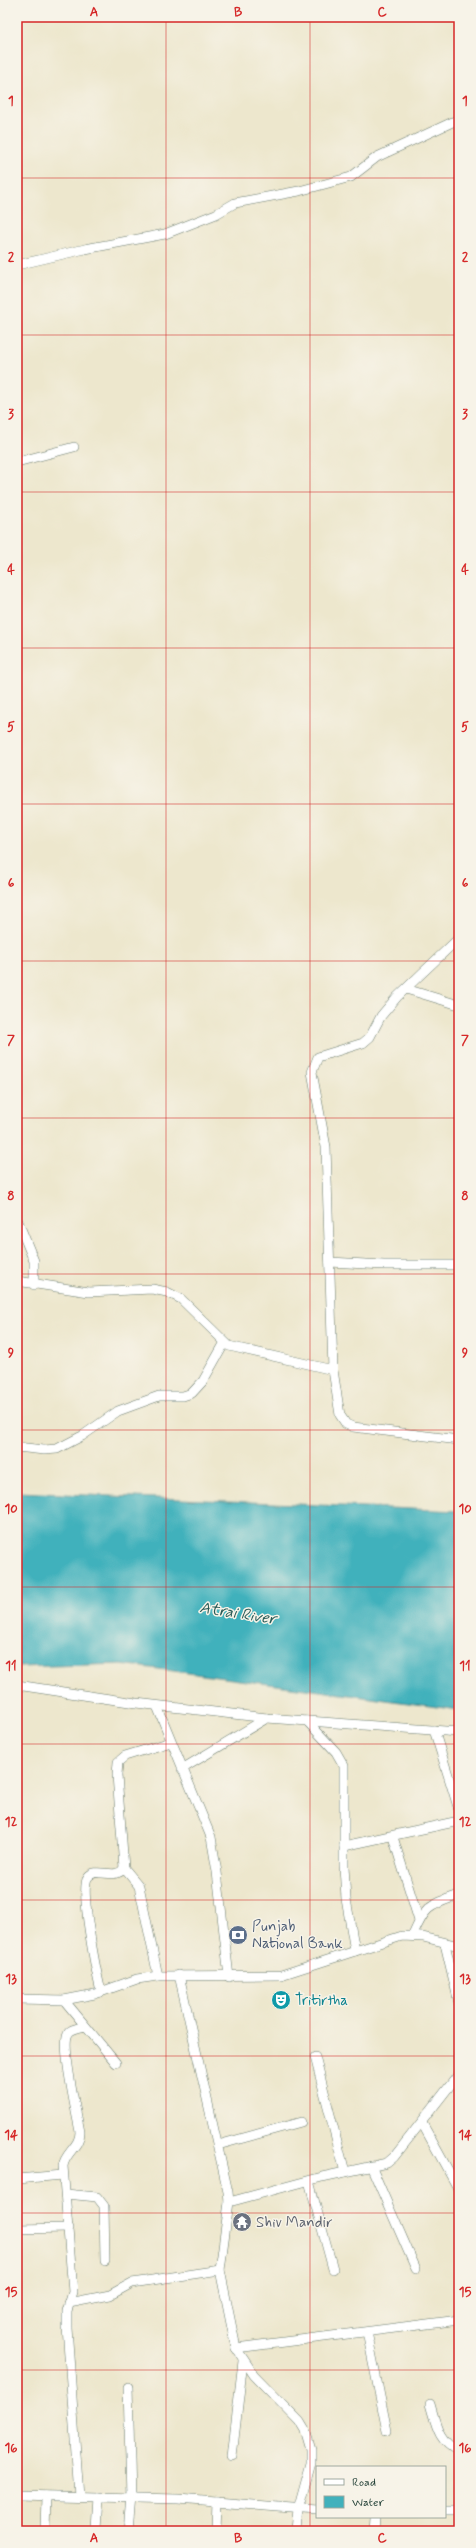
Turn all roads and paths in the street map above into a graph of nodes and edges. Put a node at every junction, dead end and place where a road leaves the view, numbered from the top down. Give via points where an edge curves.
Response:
1 (459, 119) edge
2 (17, 265) edge
3 (74, 447) dead end
4 (17, 462) edge
5 (459, 938) edge
6 (406, 989) junction
7 (459, 1005) edge
8 (17, 1219) edge
9 (330, 1262) junction
10 (459, 1265) edge
11 (17, 1281) edge
12 (34, 1285) junction
13 (224, 1344) junction
14 (332, 1370) junction
15 (459, 1440) edge
16 (17, 1447) edge
17 (17, 1685) edge
18 (157, 1706) junction
19 (267, 1718) junction
20 (307, 1721) junction
21 (434, 1730) junction
22 (459, 1732) edge
23 (171, 1742) junction
24 (182, 1770) junction
25 (459, 1809) edge
26 (459, 1821) edge
27 (392, 1837) junction
28 (344, 1846) junction
29 (124, 1868) junction
30 (459, 1895) edge
31 (419, 1921) junction
32 (414, 1935) junction
33 (445, 1944) junction
34 (459, 1946) edge
35 (355, 1951) junction
36 (180, 1975) junction
37 (158, 1976) junction
38 (229, 1977) junction
39 (101, 1992) junction
40 (17, 1999) edge
41 (64, 2000) junction
42 (459, 2003) edge
43 (84, 2026) junction
44 (315, 2057) dead end
45 (116, 2063) dead end
46 (459, 2074) edge
47 (301, 2122) dead end
48 (422, 2123) junction
49 (218, 2145) junction
50 (370, 2166) junction
51 (345, 2172) junction
52 (63, 2175) junction
53 (17, 2179) edge
54 (309, 2181) junction
55 (459, 2190) edge
56 (66, 2194) junction
57 (229, 2202) junction
58 (70, 2228) junction
59 (17, 2229) edge
60 (105, 2262) dead end
61 (333, 2269) dead end
62 (416, 2269) dead end
63 (220, 2270) junction
64 (69, 2303) junction
65 (459, 2320) edge
66 (366, 2332) junction
67 (236, 2348) junction
68 (243, 2361) junction
69 (128, 2387) dead end
70 (430, 2404) dead end
71 (388, 2431) dead end
72 (459, 2451) edge
73 (232, 2457) dead end
74 (17, 2495) edge
75 (46, 2496) junction
76 (79, 2496) junction
77 (98, 2497) junction
78 (131, 2497) junction
79 (217, 2502) junction
80 (298, 2510) junction
81 (316, 2510) edge
82 (446, 2511) edge
83 (459, 2511) edge
84 (375, 2518) edge
85 (45, 2531) edge
86 (96, 2531) edge
87 (128, 2531) edge
88 (216, 2531) edge
89 (296, 2531) edge
90 (374, 2531) edge

1 - 2 street via 377,157 351,178 299,191 234,202 216,214 165,234
3 - 4 street
5 - 6 street
6 - 7 street
6 - 9 street via 391,1002 375,1030 363,1043 318,1057 313,1067 313,1080 326,1147
8 - 12 street via 34,1261
9 - 10 street
9 - 14 street
11 - 12 street
12 - 13 street via 89,1292 152,1289 167,1292 181,1299
13 - 14 street via 260,1355
13 - 16 street via 203,1381 192,1393 183,1396 159,1396 118,1410 82,1436 57,1449
14 - 15 street via 340,1414 346,1424 408,1435
17 - 18 street
18 - 19 street
18 - 23 street
19 - 20 street
19 - 24 street
20 - 21 street
20 - 28 street via 336,1752 344,1766
21 - 22 street
21 - 25 street
23 - 24 street
23 - 29 street via 125,1756 118,1762
24 - 38 street via 212,1844
26 - 27 street
27 - 28 street
27 - 31 street
28 - 35 street via 346,1899
29 - 37 street via 139,1886
29 - 39 street via 115,1874 91,1875 86,1880 89,1931
30 - 31 street via 428,1908
31 - 32 street
32 - 33 street
32 - 35 street
33 - 34 street
33 - 42 street
35 - 38 street via 281,1975
36 - 37 street
36 - 38 street
36 - 49 street
37 - 39 street via 137,1979
39 - 41 street
40 - 41 street
41 - 43 street
43 - 45 street
43 - 52 street via 71,2031 66,2038 80,2132 78,2143 66,2156
44 - 51 street
46 - 48 street
47 - 49 street
48 - 50 street via 387,2163
48 - 55 street
49 - 57 street
50 - 51 street
50 - 62 street
51 - 54 street
52 - 53 street
52 - 56 street
54 - 57 street
54 - 61 street
56 - 58 street
56 - 60 street via 97,2198 104,2206
57 - 63 street
58 - 59 street
58 - 64 street via 74,2292
63 - 64 street via 132,2283 110,2295
63 - 67 street
64 - 76 street via 67,2327
65 - 66 street
66 - 67 street
66 - 71 street
67 - 68 street
68 - 73 street
68 - 80 street via 300,2422 306,2432 311,2449 311,2463
69 - 78 street
70 - 72 street via 440,2436 450,2447
74 - 75 street
75 - 76 street
75 - 85 street
76 - 77 street
77 - 78 street
77 - 86 street
78 - 79 street
78 - 87 street
79 - 80 street
79 - 88 street
80 - 81 street
80 - 89 street
82 - 83 street
84 - 90 street

